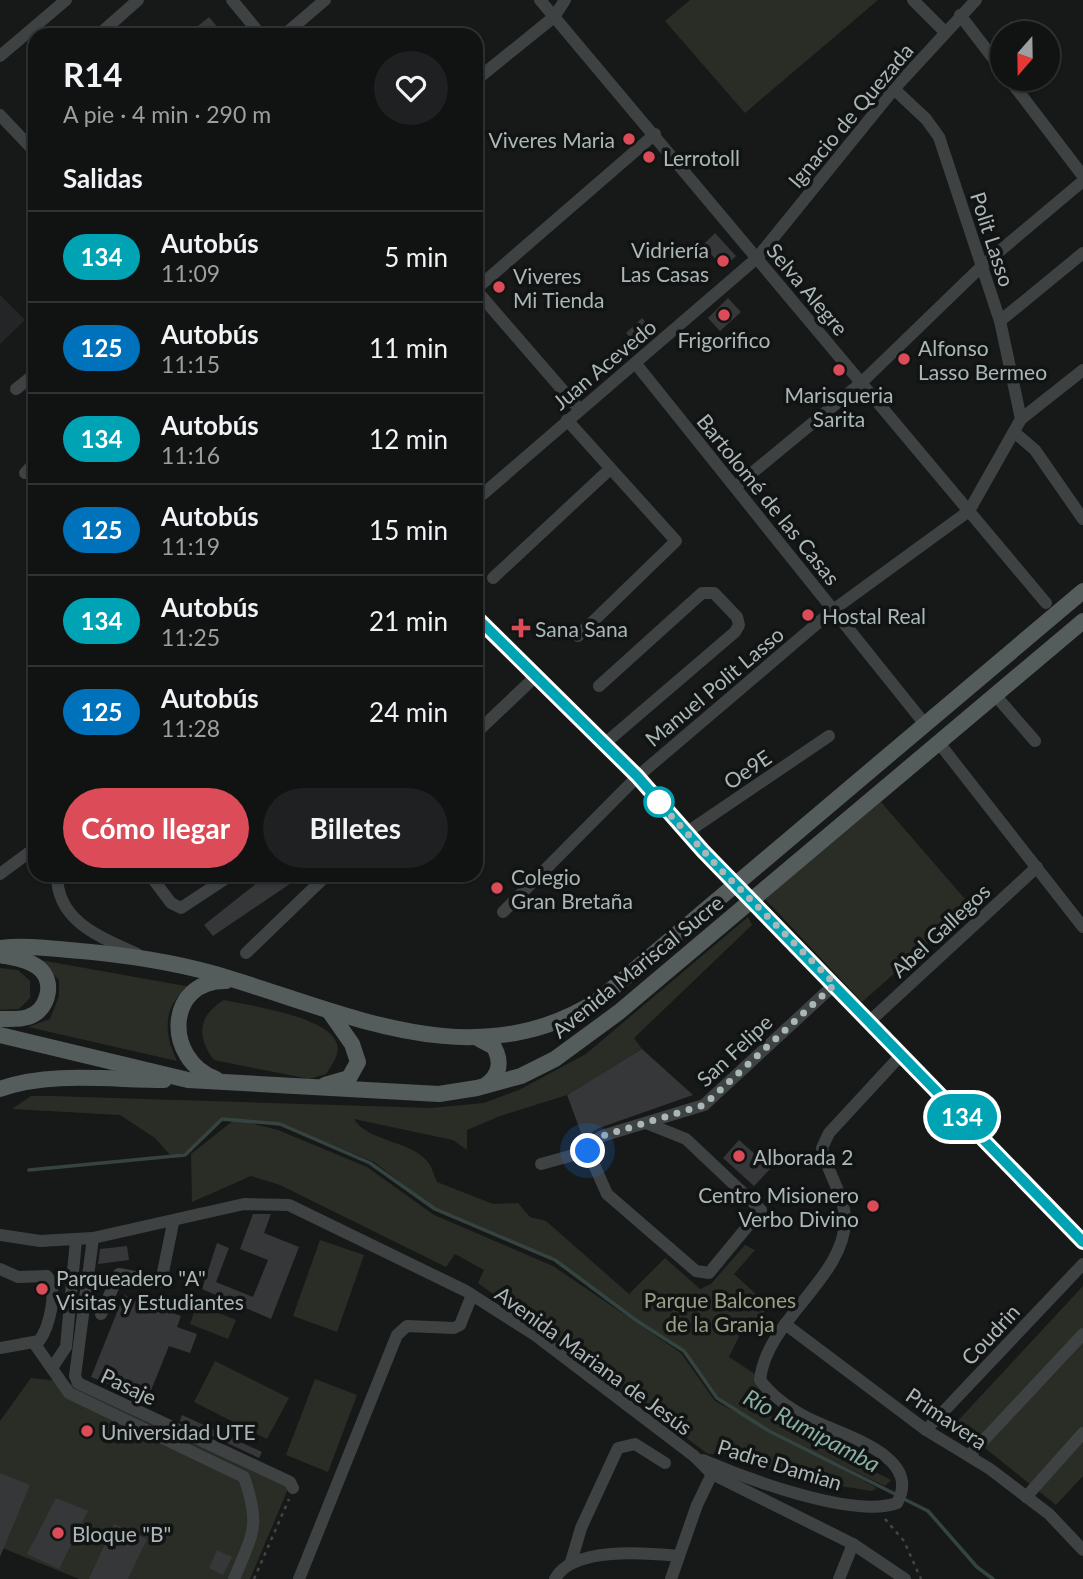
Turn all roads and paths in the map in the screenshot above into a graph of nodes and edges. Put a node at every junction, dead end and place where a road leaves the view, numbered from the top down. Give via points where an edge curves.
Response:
1 (66, 0) edge
2 (138, 0) edge
3 (232, 0) edge
4 (325, 0) edge
5 (540, 0) edge
6 (565, 0) edge
7 (913, 0) edge
8 (976, 0) edge
9 (960, 15) junction
10 (554, 17) junction
11 (33, 28) edge
12 (105, 28) edge
13 (255, 28) edge
14 (292, 28) edge
15 (28, 32) edge
16 (945, 32) junction
17 (990, 54) edge
18 (0, 56) edge
19 (483, 74) edge
20 (894, 89) junction
21 (1018, 91) edge
22 (0, 115) edge
23 (655, 134) junction
24 (28, 145) edge
25 (1083, 178) edge
26 (1083, 253) edge
27 (757, 258) junction
28 (983, 265) junction
29 (483, 290) edge
30 (483, 301) edge
31 (1000, 321) junction
32 (636, 364) junction
33 (1083, 370) edge
34 (28, 380) edge
35 (861, 383) junction
36 (16, 389) dead end
37 (579, 409) junction
38 (1021, 419) junction
39 (567, 420) junction
40 (1014, 432) junction
41 (28, 469) edge
42 (610, 469) junction
43 (25, 472) dead end
44 (735, 487) junction
45 (483, 494) edge
46 (969, 511) junction
47 (1083, 519) edge
48 (493, 578) dead end
49 (1083, 591) edge
50 (1046, 603) dead end
51 (833, 610) junction
52 (1083, 621) edge
53 (483, 624) edge
54 (578, 636) dead end
55 (535, 677) junction
56 (599, 685) dead end
57 (995, 695) junction
58 (924, 723) junction
59 (483, 726) edge
60 (830, 736) dead end
61 (1035, 741) dead end
62 (939, 743) junction
63 (603, 745) junction
64 (637, 776) junction
65 (686, 833) junction
66 (28, 853) edge
67 (1037, 867) junction
68 (0, 874) edge
69 (58, 882) edge
70 (155, 882) edge
71 (221, 882) edge
72 (320, 882) edge
73 (503, 912) dead end
74 (1083, 927) edge
75 (0, 948) edge
76 (246, 953) dead end
77 (0, 955) edge
78 (141, 956) junction
79 (242, 983) junction
80 (835, 984) junction
81 (329, 1011) junction
82 (0, 1019) edge
83 (870, 1021) junction
84 (0, 1035) edge
85 (478, 1039) junction
86 (902, 1054) junction
87 (188, 1080) junction
88 (233, 1085) junction
89 (313, 1088) junction
90 (477, 1088) junction
91 (0, 1090) edge
92 (646, 1122) junction
93 (588, 1151) junction
94 (541, 1164) dead end
95 (173, 1223) junction
96 (0, 1235) edge
97 (93, 1238) junction
98 (76, 1240) junction
99 (1083, 1242) edge
100 (1083, 1264) edge
101 (0, 1269) edge
102 (472, 1296) junction
103 (101, 1314) dead end
104 (785, 1324) junction
105 (1083, 1334) edge
106 (34, 1343) junction
107 (0, 1348) edge
108 (52, 1368) junction
109 (926, 1430) junction
110 (1083, 1433) edge
111 (694, 1456) junction
112 (969, 1456) junction
113 (665, 1463) dead end
114 (712, 1474) junction
115 (293, 1488) joint
116 (1026, 1497) junction
117 (878, 1507) junction
118 (853, 1544) junction
119 (1083, 1550) edge
120 (679, 1556) junction
121 (571, 1562) junction
122 (234, 1579) edge
123 (254, 1579) edge
124 (299, 1579) edge
125 (555, 1579) edge
126 (671, 1579) edge
127 (839, 1579) edge
128 (905, 1579) edge
129 (921, 1579) edge

1 - 11 street
2 - 12 street
3 - 13 street
4 - 14 street
5 - 10 street, Selva Alegre
6 - 10 street
7 - 16 street
8 - 9 street, Ignacio de Quezada
9 - 16 street, Ignacio de Quezada
9 - 17 street
10 - 19 street
10 - 23 street, Selva Alegre
15 - 18 street
16 - 20 street, Ignacio de Quezada
20 - 27 street, Ignacio de Quezada
20 - 28 street, Polit Lasso via 939,137
21 - 25 street
22 - 24 street
23 - 27 street, Selva Alegre
23 - 29 street
25 - 28 street
26 - 31 street
27 - 32 street, Juan Acevedo
27 - 35 street, Selva Alegre
28 - 31 street, Polit Lasso
28 - 35 street
30 - 37 street
31 - 38 street, Polit Lasso
32 - 37 street, Juan Acevedo
32 - 44 street, Bartolomé de las Casas
33 - 38 street
34 - 36 street
35 - 44 street
35 - 46 street, Selva Alegre
37 - 39 street, Juan Acevedo
38 - 40 street
39 - 42 street
39 - 45 street, Juan Acevedo
40 - 46 street
40 - 47 street via 1035,450
41 - 43 street
42 - 48 street
42 - 54 street via 676,543
44 - 51 street, Bartolomé de las Casas
46 - 50 street, Selva Alegre
46 - 51 street, Manuel Polit Lasso
49 - 58 main road, Avenida Mariscal Sucre
51 - 58 street, Bartolomé de las Casas
51 - 64 street, Manuel Polit Lasso
52 - 57 main road, Avenida Mariscal Sucre
53 - 55 street
55 - 59 street
55 - 63 street
56 - 63 street via 702,593 718,596 739,621 735,632
57 - 61 street
57 - 62 main road, Avenida Mariscal Sucre
58 - 85 main road, Avenida Mariscal Sucre via 600,999 532,1032
60 - 65 street, Oe9E
62 - 67 street
62 - 90 main road, Avenida Mariscal Sucre via 620,1012 555,1059 521,1076
63 - 64 street
64 - 65 street
64 - 73 street, Manuel Polit Lasso
65 - 80 street, bridge
66 - 68 street
67 - 74 street
67 - 83 street, Abel Gallegos
69 - 78 street via 60,899 79,924
70 - 71 street via 171,903 181,908
72 - 76 street
75 - 78 main road, Avenida Mariscal Sucre
77 - 82 main road via 42,971 48,993 40,1011 29,1017
78 - 79 main road, Avenida Mariscal Sucre
79 - 81 main road, Avenida Mariscal Sucre
79 - 88 main road via 209,982 184,1003 178,1019 179,1043 191,1064 203,1074
80 - 83 street
80 - 92 street, San Felipe via 704,1105
81 - 85 main road, Avenida Mariscal Sucre via 443,1037
81 - 89 main road via 352,1044 358,1062 349,1078
83 - 86 street
84 - 87 main road, Avenida Mariscal Sucre
85 - 90 main road via 494,1047 500,1062 495,1078
86 - 99 street
86 - 104 street, Padre Damian via 829,1133 822,1148 846,1215 845,1233
87 - 88 main road, Avenida Mariscal Sucre
87 - 91 main road via 30,1081
88 - 89 main road, Avenida Mariscal Sucre
89 - 90 main road, Avenida Mariscal Sucre via 439,1094
92 - 93 street, San Felipe via 592,1140
92 - 93 street via 686,1139 761,1210 709,1273 696,1271 607,1194
93 - 94 street
95 - 97 street, Avenida Mariana de Jesús
95 - 102 street, Avenida Mariana de Jesús via 244,1204 289,1205
95 - 103 street via 161,1282 119,1274
96 - 98 street, Avenida Mariana de Jesús
97 - 98 street, Avenida Mariana de Jesús
97 - 115 street, Pasaje via 75,1376 78,1383 290,1482
98 - 108 street via 66,1347
100 - 109 street, Coudrin
101 - 106 street via 18,1277 47,1276 52,1282 44,1333
102 - 111 street, Avenida Mariana de Jesús via 535,1335
102 - 124 street via 460,1325 407,1326 397,1335
104 - 109 street, Primavera
104 - 117 street, Padre Damian via 761,1368 760,1380 771,1394 805,1417 861,1440 891,1460 903,1491 897,1503
105 - 112 street
106 - 107 street
106 - 108 street
108 - 122 street via 69,1393 244,1477 254,1502 254,1532
109 - 112 street, Primavera
110 - 116 street
111 - 114 street, Avenida Mariana de Jesús
111 - 117 street, Padre Damian via 806,1496
112 - 116 street, Primavera
113 - 121 street via 635,1444 618,1448 581,1528
114 - 118 street, Avenida Mariana de Jesús
114 - 120 street
115 - 123 path
116 - 119 street, Primavera
117 - 129 path via 904,1541
118 - 127 street
118 - 128 street, Avenida Mariana de Jesús
120 - 121 street via 613,1555
120 - 126 street
121 - 125 street

